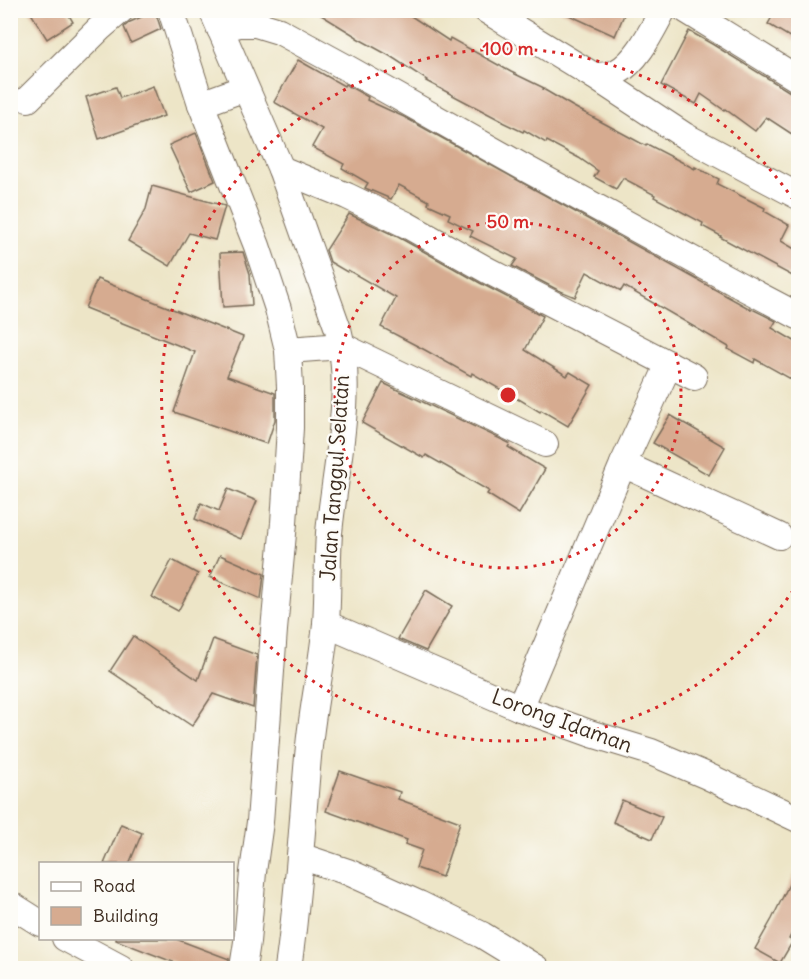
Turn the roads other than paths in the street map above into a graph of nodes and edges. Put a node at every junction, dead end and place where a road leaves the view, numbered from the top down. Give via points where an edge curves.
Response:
1 (121, 10) edge
2 (171, 10) edge
3 (486, 10) edge
4 (663, 10) edge
5 (686, 10) edge
6 (216, 20) edge
7 (594, 76) junction
8 (798, 79) edge
9 (245, 88) junction
10 (28, 99) dead end
11 (201, 104) junction
12 (281, 169) junction
13 (798, 196) edge
14 (798, 316) edge
15 (342, 346) junction
16 (288, 350) junction
17 (669, 364) junction
18 (694, 377) dead end
19 (545, 444) dead end
20 (623, 464) junction
21 (779, 536) dead end
22 (326, 624) junction
23 (520, 708) junction
24 (798, 819) edge
25 (300, 856) junction
26 (10, 904) edge
27 (39, 922) edge
28 (67, 940) edge
29 (121, 969) edge
30 (243, 969) edge
31 (288, 969) edge
32 (536, 969) edge

1 - 10 street
2 - 11 street
3 - 7 street
4 - 7 street via 627,64 617,72
5 - 8 street
6 - 9 street, Jalan Tanggul Selatan
6 - 14 street via 256,24 279,32
7 - 13 street via 685,136
9 - 11 street
9 - 12 street, Jalan Tanggul Selatan
11 - 16 street via 257,246
12 - 15 street, Jalan Tanggul Selatan
12 - 17 street via 408,225 486,270
15 - 16 street
15 - 19 street
15 - 22 street, Jalan Tanggul Selatan via 344,388 329,533
16 - 30 street via 290,428 284,523 260,822
17 - 18 street
17 - 20 street
20 - 21 street
20 - 23 street
22 - 23 street, Lorong Idaman
22 - 25 street, Jalan Tanggul Selatan via 309,744
23 - 24 street, Lorong Idaman via 651,753
25 - 31 street, Jalan Tanggul Selatan
25 - 32 street via 348,872 429,909 482,935
26 - 27 street
28 - 29 street

